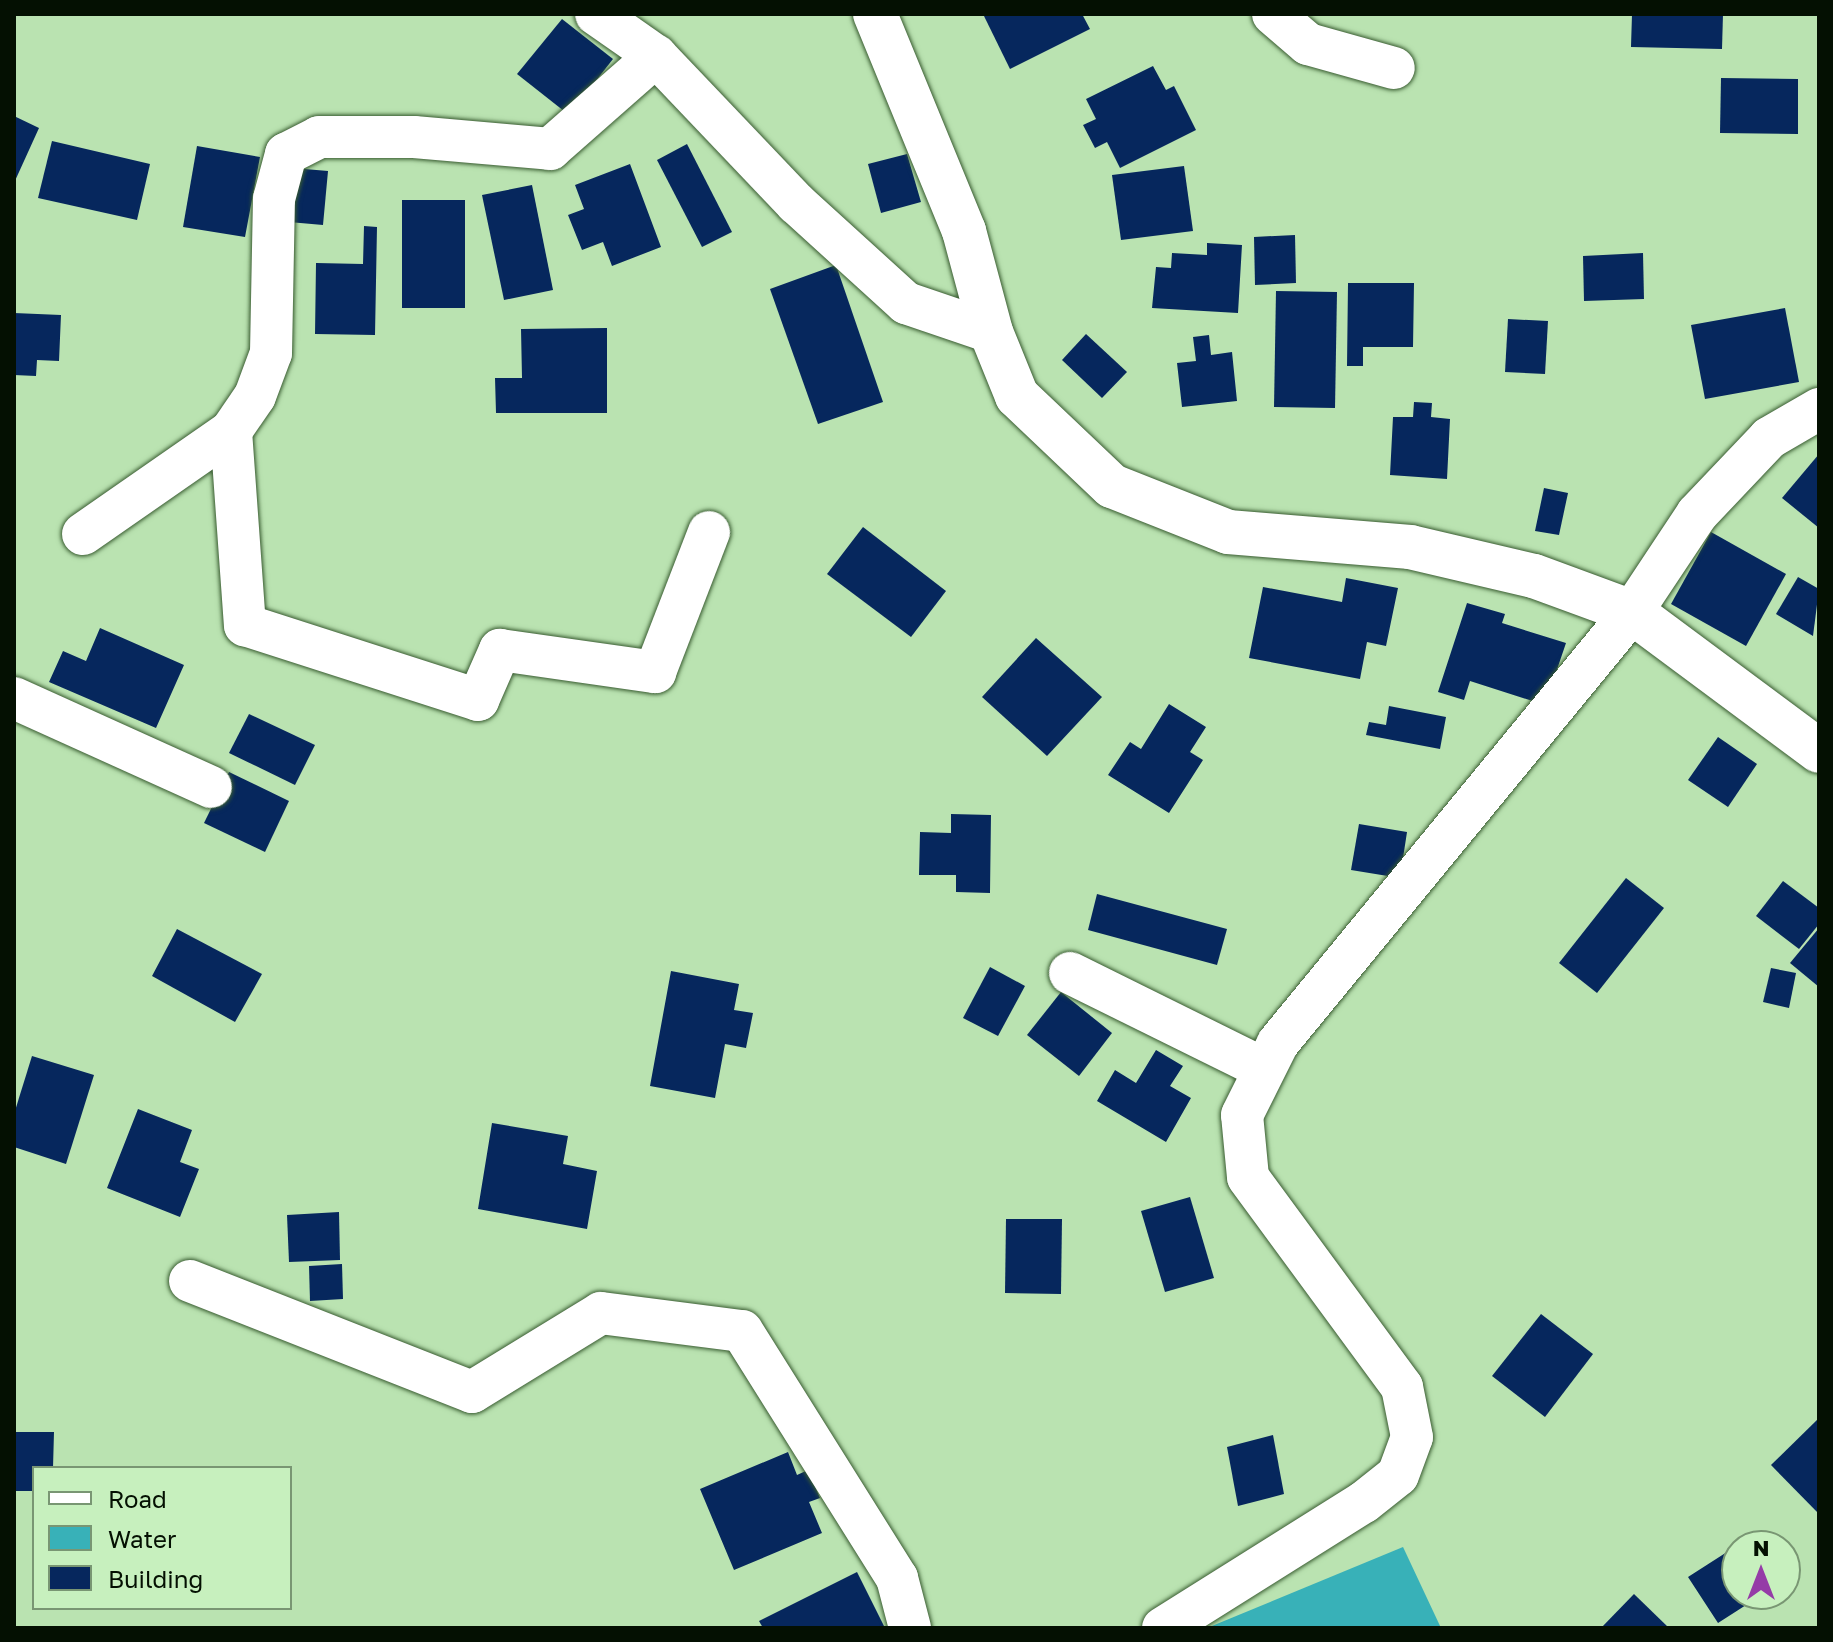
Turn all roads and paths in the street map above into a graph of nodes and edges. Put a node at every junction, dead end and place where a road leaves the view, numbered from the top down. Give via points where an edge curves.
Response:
1 (596, 14) edge
2 (875, 14) edge
3 (1273, 14) edge
4 (656, 56) junction
5 (1394, 68) dead end
6 (991, 332) junction
7 (1819, 409) edge
8 (231, 431) junction
9 (709, 532) dead end
10 (83, 534) dead end
11 (1632, 612) junction
12 (14, 698) edge
13 (1819, 751) edge
14 (211, 787) dead end
15 (1070, 973) dead end
16 (1264, 1069) junction
17 (190, 1281) dead end
18 (910, 1628) edge
19 (1163, 1628) edge

1 - 4 street
2 - 6 main road via 964,231
3 - 5 street via 1308,44
4 - 6 street via 906,303
4 - 8 street via 550,149 414,137 319,137 286,154 274,199 271,353 255,396
6 - 11 main road via 1017,396 1112,486 1228,532 1410,547 1534,576
7 - 11 street via 1769,438 1697,514
8 - 9 street via 245,625 478,700 500,650 655,672
8 - 10 street
11 - 13 main road
11 - 16 street via 1288,1030
12 - 14 street
15 - 16 street
16 - 19 street via 1242,1115 1248,1177 1402,1387 1412,1437 1398,1475 1364,1502
17 - 18 street via 472,1392 601,1313 742,1331 897,1578

